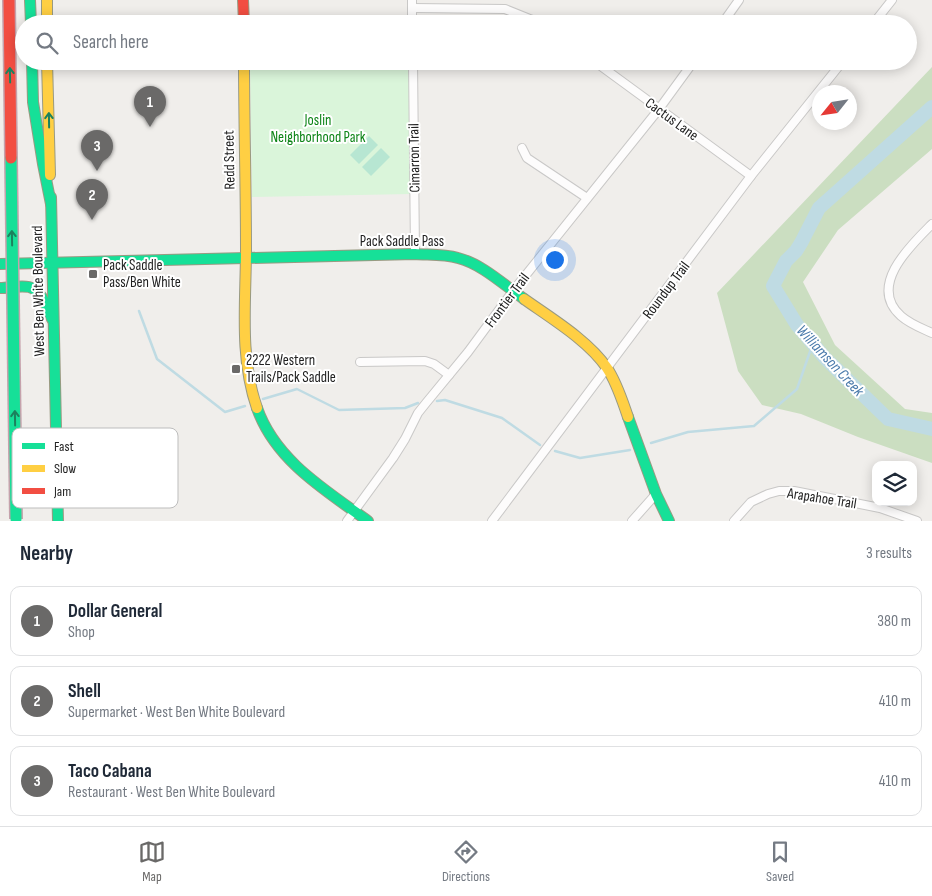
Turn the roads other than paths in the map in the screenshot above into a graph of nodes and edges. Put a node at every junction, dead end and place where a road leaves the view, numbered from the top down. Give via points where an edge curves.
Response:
1 (9, 0) edge
2 (30, 0) edge
3 (47, 0) edge
4 (243, 0) edge
5 (739, 0) edge
6 (892, 0) edge
7 (412, 4) edge
8 (31, 15) edge
9 (47, 15) edge
10 (244, 15) edge
11 (520, 15) edge
12 (728, 15) edge
13 (880, 15) edge
14 (32, 70) edge
15 (47, 70) edge
16 (244, 70) edge
17 (413, 70) edge
18 (606, 70) edge
19 (687, 70) edge
20 (836, 70) edge
21 (659, 109) junction
22 (522, 148) dead end
23 (751, 176) junction
24 (587, 198) junction
25 (51, 204) junction
26 (932, 224) edge
27 (415, 254) junction
28 (246, 258) junction
29 (53, 263) junction
30 (0, 264) edge
31 (0, 288) edge
32 (513, 291) junction
33 (54, 323) junction
34 (932, 333) edge
35 (360, 362) dead end
36 (607, 368) junction
37 (449, 374) junction
38 (15, 428) edge
39 (56, 428) edge
40 (656, 494) junction
41 (58, 508) edge
42 (354, 511) junction
43 (58, 521) edge
44 (347, 521) edge
45 (368, 521) edge
46 (492, 521) edge
47 (632, 521) edge
48 (669, 521) edge
49 (734, 521) edge
50 (917, 521) edge

38 -> 1 main road, bridge
2 - 8 main road
3 - 9 main road
4 - 10 main road
5 - 12 street
6 - 13 street
7 - 11 street via 506,9
14 - 25 main road via 33,102
25 -> 15 main road, West Ben White Boulevard
16 - 28 main road, Redd Street
17 - 27 street, Cimarron Trail
18 - 21 street, Cactus Lane
19 - 21 street, Frontier Trail
20 - 23 street, Roundup Trail
21 - 23 street, Cactus Lane
21 - 24 street, Frontier Trail
22 - 24 street via 527,158
23 - 36 street, Roundup Trail
24 - 32 street, Frontier Trail
25 - 29 main road, West Ben White Boulevard
26 - 34 street via 894,268 888,286 890,302 900,315
27 - 28 main road, Pack Saddle Pass
27 - 32 main road, Pack Saddle Pass via 448,256 469,262
28 - 29 main road, Pack Saddle Pass
28 - 42 main road, Redd Street via 245,359 256,408 272,438 289,460
29 - 30 main road, Pack Saddle Pass
29 - 33 main road, West Ben White Boulevard
31 - 33 main road via 29,287 42,298
32 - 36 main road, Pack Saddle Pass via 578,338
32 - 37 street, Frontier Trail
33 - 39 main road, West Ben White Boulevard
35 - 37 street via 425,361
36 - 40 main road, Pack Saddle Pass via 619,391
36 - 46 street, Roundup Trail
37 - 42 street, Frontier Trail via 418,413 393,458
40 - 47 street
40 - 48 main road, Pack Saddle Pass
41 - 43 main road, West Ben White Boulevard
42 - 44 street, Frontier Trail
42 - 45 main road, Redd Street
49 - 50 street, Arapahoe Trail via 751,502 768,494 786,491 880,508

